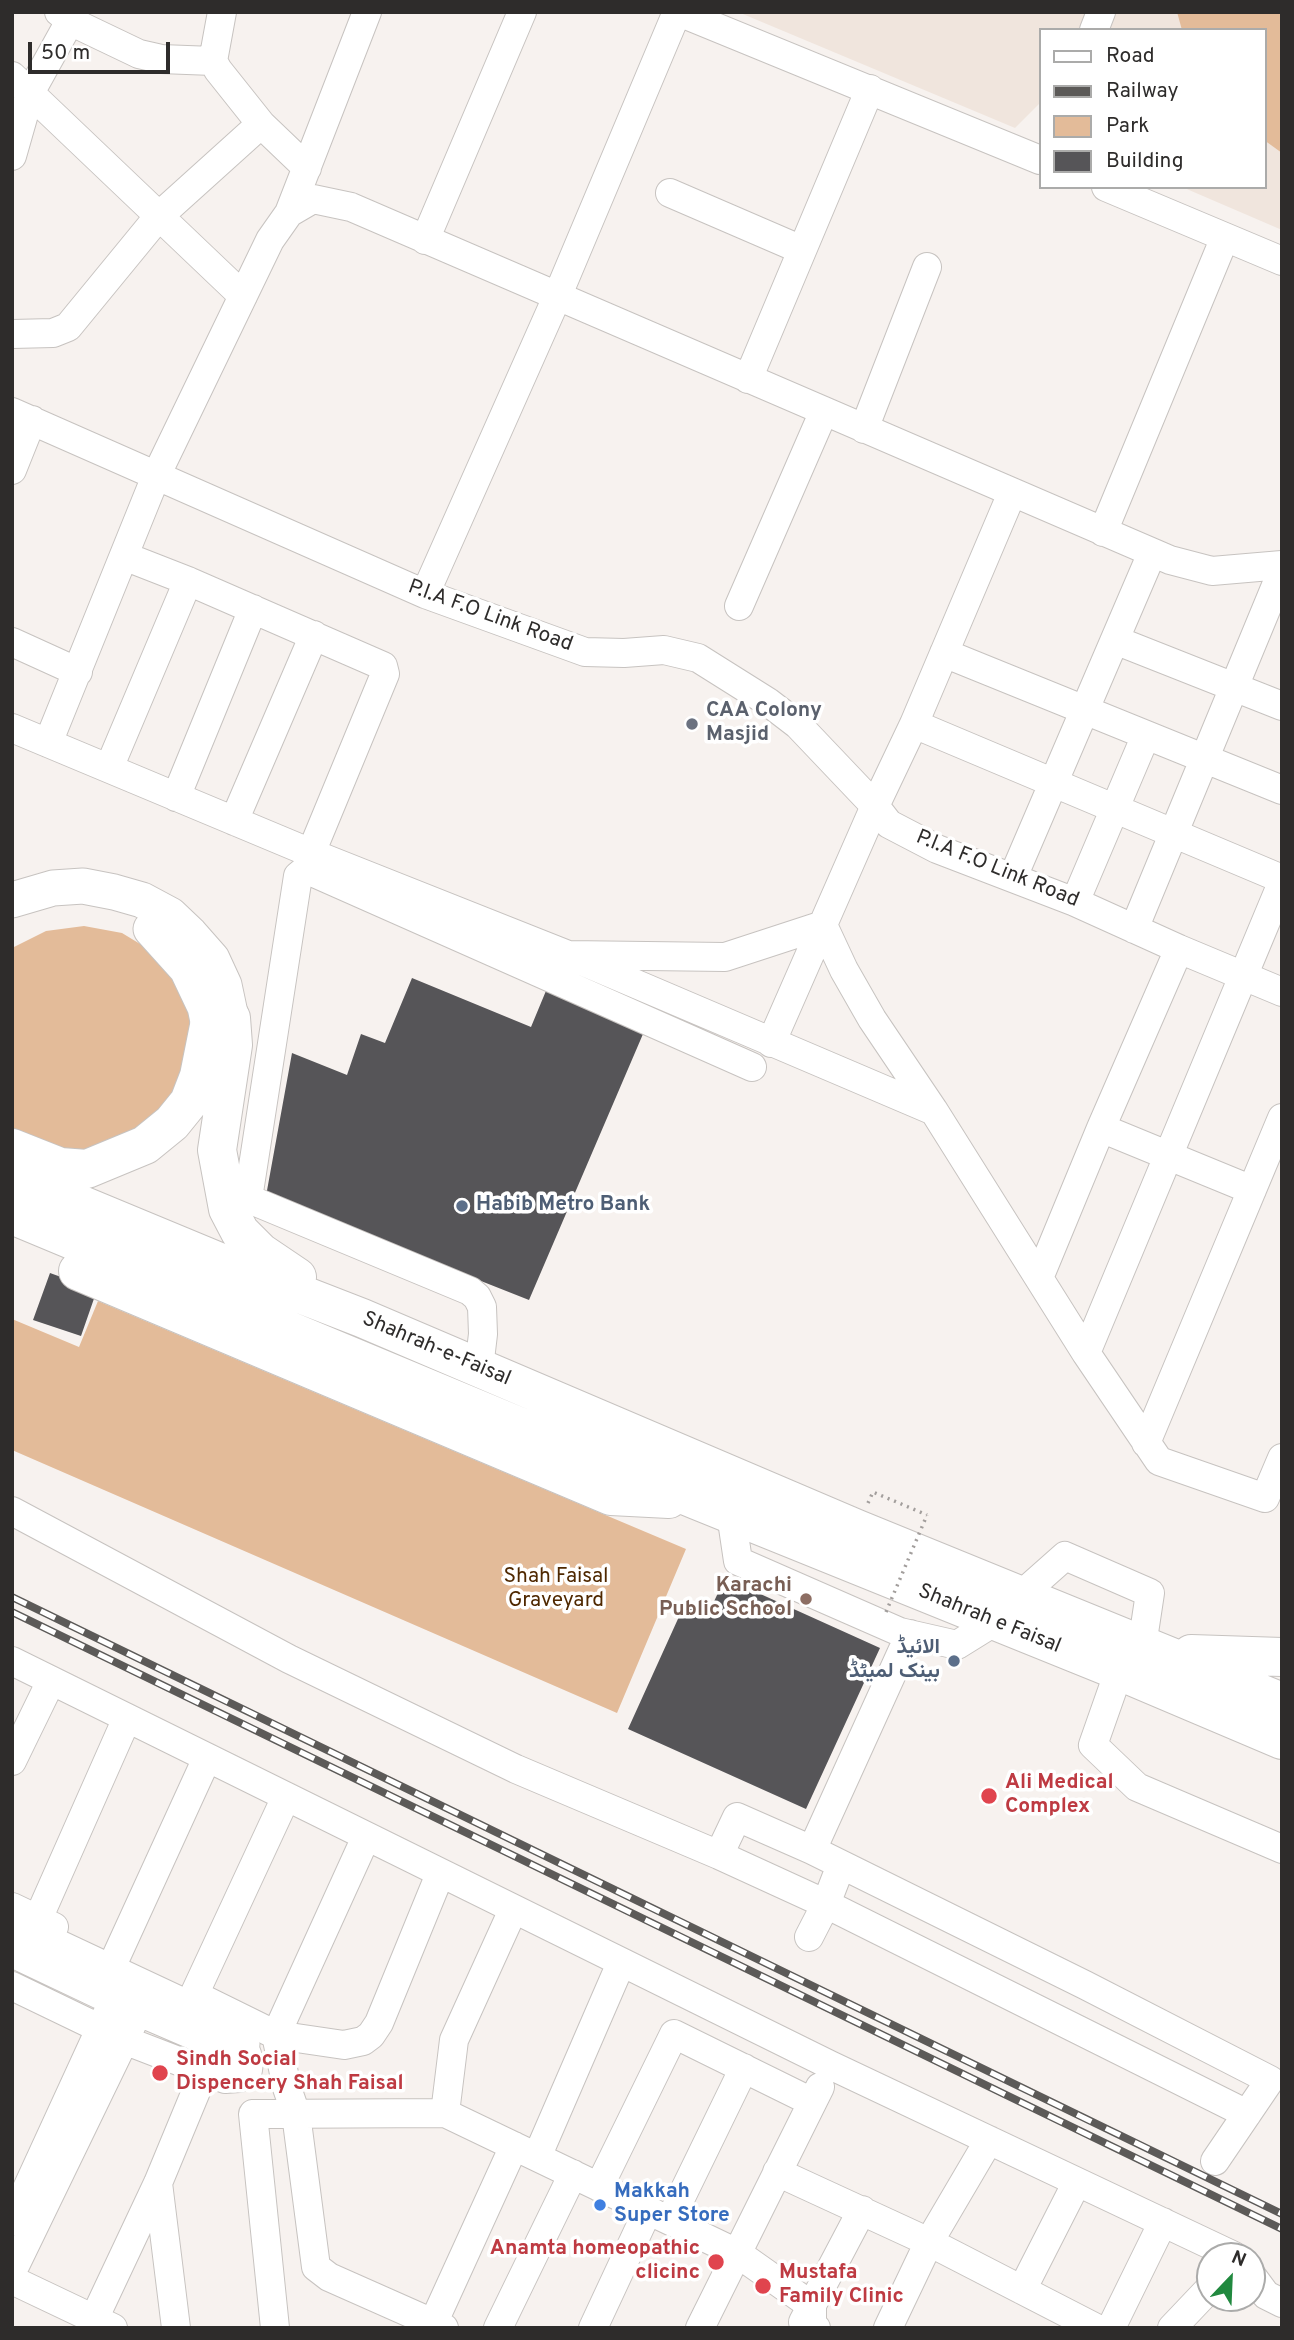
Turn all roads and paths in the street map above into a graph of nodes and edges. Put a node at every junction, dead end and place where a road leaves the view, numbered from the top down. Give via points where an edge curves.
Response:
1 (222, 12) edge
2 (367, 12) edge
3 (522, 12) edge
4 (678, 12) edge
5 (68, 15) edge
6 (214, 61) junction
7 (21, 85) edge
8 (870, 89) junction
9 (261, 124) junction
10 (12, 156) edge
11 (1038, 157) edge
12 (307, 168) junction
13 (1111, 189) edge
14 (670, 193) dead end
15 (289, 213) junction
16 (159, 216) junction
17 (1225, 237) junction
18 (425, 240) junction
19 (802, 250) junction
20 (1282, 261) edge
21 (927, 267) dead end
22 (243, 296) junction
23 (557, 297) junction
24 (12, 334) edge
25 (748, 379) junction
26 (824, 411) junction
27 (22, 416) edge
28 (864, 429) junction
29 (12, 470) edge
30 (156, 476) junction
31 (1012, 493) junction
32 (1103, 532) junction
33 (1152, 552) junction
34 (124, 556) junction
35 (1282, 565) edge
36 (1282, 571) edge
37 (188, 581) junction
38 (425, 594) junction
39 (739, 606) dead end
40 (253, 609) junction
41 (1273, 617) edge
42 (314, 635) junction
43 (1115, 640) junction
44 (12, 642) edge
45 (944, 653) junction
46 (78, 673) junction
47 (1234, 687) junction
48 (1282, 706) edge
49 (1086, 710) junction
50 (914, 724) junction
51 (12, 727) edge
52 (1146, 735) junction
53 (48, 743) junction
54 (1205, 759) junction
55 (109, 768) junction
56 (1055, 783) junction
57 (1282, 790) edge
58 (176, 797) junction
59 (875, 806) junction
60 (1115, 808) junction
61 (234, 821) junction
62 (1174, 833) junction
63 (311, 853) junction
64 (1013, 877) junction
65 (1282, 881) edge
66 (12, 900) edge
67 (1075, 902) junction
68 (12, 925) edge
69 (823, 925) junction
70 (1134, 929) junction
71 (1179, 949) junction
72 (568, 955) junction
73 (1242, 975) junction
74 (1282, 992) edge
75 (220, 1022) junction
76 (771, 1043) junction
77 (752, 1067) dead end
78 (934, 1111) junction
79 (1282, 1118) edge
80 (1101, 1128) junction
81 (12, 1148) edge
82 (1168, 1156) junction
83 (12, 1176) edge
84 (1252, 1190) junction
85 (12, 1215) edge
86 (12, 1243) edge
87 (1039, 1278) junction
88 (362, 1318) junction
89 (1086, 1353) junction
90 (479, 1368) junction
91 (1146, 1443) junction
92 (1282, 1458) edge
93 (873, 1492) dead end
94 (696, 1500) junction
95 (12, 1511) edge
96 (731, 1514) junction
97 (857, 1529) joint
98 (1021, 1595) junction
99 (886, 1612) dead end
100 (994, 1622) junction
101 (910, 1634) junction
102 (1140, 1657) junction
103 (1282, 1657) edge
104 (12, 1661) edge
105 (51, 1681) junction
106 (1282, 1702) edge
107 (127, 1718) junction
108 (1282, 1740) edge
109 (206, 1758) junction
110 (12, 1760) edge
111 (286, 1797) junction
112 (366, 1837) junction
113 (1282, 1849) edge
114 (812, 1850) junction
115 (719, 1855) junction
116 (841, 1865) junction
117 (440, 1874) junction
118 (826, 1904) junction
119 (12, 1907) edge
120 (513, 1910) junction
121 (25, 1922) edge
122 (809, 1937) dead end
123 (12, 1953) edge
124 (116, 1957) junction
125 (621, 1963) junction
126 (1085, 1985) junction
127 (12, 1986) edge
128 (194, 1995) junction
129 (125, 2007) junction
130 (1066, 2024) junction
131 (112, 2035) junction
132 (276, 2035) junction
133 (246, 2056) junction
134 (830, 2065) junction
135 (744, 2068) junction
136 (205, 2072) junction
137 (287, 2088) junction
138 (812, 2102) junction
139 (445, 2113) junction
140 (296, 2114) junction
141 (1247, 2114) junction
142 (989, 2140) junction
143 (525, 2152) junction
144 (1215, 2161) dead end
145 (777, 2172) junction
146 (573, 2174) junction
147 (1077, 2182) junction
148 (158, 2183) junction
149 (599, 2187) junction
150 (862, 2210) junction
151 (659, 2215) junction
152 (12, 2221) edge
153 (1163, 2222) junction
154 (929, 2242) junction
155 (1205, 2242) edge
156 (737, 2253) junction
157 (12, 2272) edge
158 (12, 2280) edge
159 (1022, 2290) junction
160 (1266, 2295) edge
161 (1196, 2303) edge
162 (1282, 2303) edge
163 (809, 2320) edge
164 (104, 2324) edge
165 (436, 2326) edge
166 (176, 2328) edge
167 (275, 2328) edge
168 (498, 2328) edge
169 (593, 2328) edge
170 (700, 2328) edge
171 (888, 2328) edge
172 (1096, 2328) edge
173 (1111, 2328) edge
174 (1172, 2328) edge

1 - 6 street
2 - 12 street
3 - 18 street
4 - 8 street
4 - 23 street
5 - 6 street via 139,54
5 - 7 street
6 - 9 street
7 - 10 street
7 - 16 street
8 - 11 street
8 - 19 street
9 - 12 street
9 - 16 street
12 - 15 street
13 - 17 street
14 - 19 street
15 - 18 street via 313,199 351,207
15 - 22 street via 270,240
16 - 22 street
16 - 24 street via 68,327
17 - 20 street
17 - 32 street
18 - 23 street
19 - 25 street
21 - 28 street
22 - 30 street
23 - 25 street
23 - 38 street
25 - 26 street
26 - 28 street
26 - 39 street
27 - 29 street
27 - 30 street, P.I.A F.O Link Road
28 - 31 street
30 - 34 street
30 - 38 street, P.I.A F.O Link Road
31 - 32 street
31 - 45 street
32 - 33 street
33 - 35 street via 1212,570
33 - 43 street
34 - 37 street
34 - 46 street
36 - 41 street
37 - 40 street
37 - 55 street
38 - 59 street, P.I.A F.O Link Road via 585,652 664,650 698,658 798,725
40 - 42 street
40 - 58 street
41 - 47 street
42 - 61 street
42 - 63 street via 377,662 385,674
43 - 47 street
43 - 49 street
44 - 46 street
45 - 49 street
45 - 50 street
46 - 53 street
47 - 48 street
47 - 54 street
49 - 52 street
49 - 56 street
50 - 56 street
50 - 59 street
51 - 53 street
52 - 54 street
52 - 60 street
53 - 55 street
54 - 57 street
54 - 62 street
55 - 58 street
56 - 60 street
56 - 64 street
58 - 61 street
59 - 64 street, P.I.A F.O Link Road via 889,824 937,849
59 - 69 street
60 - 62 street
60 - 67 street
61 - 63 street
62 - 65 street
62 - 70 street
63 - 72 street
64 - 67 street, P.I.A F.O Link Road
65 - 73 street
66 - 75 main road via 52,888 83,886 142,900 170,915 212,959 224,985
67 - 70 street, P.I.A F.O Link Road
68 - 75 main road via 53,907 86,907 123,915 152,930 180,958
69 - 72 street via 725,957
69 - 76 street
69 - 78 street via 872,1019
70 - 71 street, P.I.A F.O Link Road
71 - 73 street, P.I.A F.O Link Road
71 - 80 street
72 - 76 street
73 - 74 street, P.I.A F.O Link Road
73 - 82 street
75 - 81 highway via 189,1101 172,1123 145,1145 87,1169 60,1167
75 - 88 highway via 233,1045 217,1150 228,1209 240,1232 260,1252
76 - 78 street
77 - 90 street via 312,872 298,876 251,1198 470,1291 482,1307
78 - 87 street
79 - 84 street
80 - 82 street
80 - 87 street
82 - 84 street
82 - 89 street
83 - 88 highway, Shahrah-e-Faisal
84 - 91 street
85 - 94 highway, Shahrah-e-Faisal
86 - 94 highway via 611,1496
87 - 89 street
88 - 90 highway, Shahrah-e-Faisal
89 - 91 street
90 - 97 highway, Shahrah-e-Faisal
91 - 92 street via 1159,1461 1265,1498
93 - 99 path, bridge via 927,1515
94 - 96 highway, Shahrah e Faisal
95 - 115 street via 289,1659 516,1769
96 - 100 highway, Shahrah e Faisal
96 - 101 street via 738,1561
97 - 98 highway, Shahrah e Faisal
98 - 102 highway, Shahrah e Faisal
98 - 102 street via 1065,1556 1150,1593
100 - 101 street via 957,1645
100 - 102 highway, Shahrah e Faisal
101 - 114 street
102 - 103 highway
102 - 106 highway, Shahrah e Faisal
102 - 108 highway, Shahrah e Faisal
102 - 113 street via 1093,1745 1137,1787
104 - 105 street
105 - 107 street
105 - 110 street
107 - 109 street
107 - 121 street
109 - 111 street
109 - 124 street
111 - 112 street
111 - 128 street
112 - 117 street
112 - 132 street
114 - 115 street via 737,1817
114 - 116 street
115 - 118 street
116 - 118 street
116 - 126 street
117 - 120 street
117 - 132 street via 371,2035 344,2045
118 - 122 street
118 - 130 street
119 - 121 street
120 - 125 street
120 - 139 street via 454,2040
121 - 124 street
121 - 133 main road via 223,2027
123 - 129 street
124 - 128 street
125 - 134 street
125 - 143 street
126 - 130 street
126 - 141 street via 1270,2080
127 - 131 street
128 - 132 street
129 - 131 street
129 - 133 street
130 - 141 street
131 - 136 street
131 - 152 street
131 - 157 street
132 - 137 street
133 - 136 street via 239,2078
133 - 137 street
134 - 138 street
134 - 142 street
135 - 138 street
135 - 149 street via 674,2034
135 - 151 street
136 - 148 street
137 - 140 street
138 - 145 street
139 - 140 street
139 - 143 street
140 - 165 street via 316,2267
140 - 167 street via 253,2114
141 - 144 street
142 - 147 street
142 - 154 street
143 - 146 street
143 - 165 street
145 - 150 street
145 - 156 street
146 - 149 street
146 - 168 street
147 - 153 street
147 - 159 street
148 - 164 street
148 - 166 street
149 - 151 street
150 - 154 street
150 - 163 street
151 - 156 street
151 - 169 street
153 - 155 street
153 - 173 street
154 - 159 street
154 - 171 street
156 - 163 street
156 - 170 street
158 - 164 street
159 - 172 street
160 - 162 street
161 - 174 street

